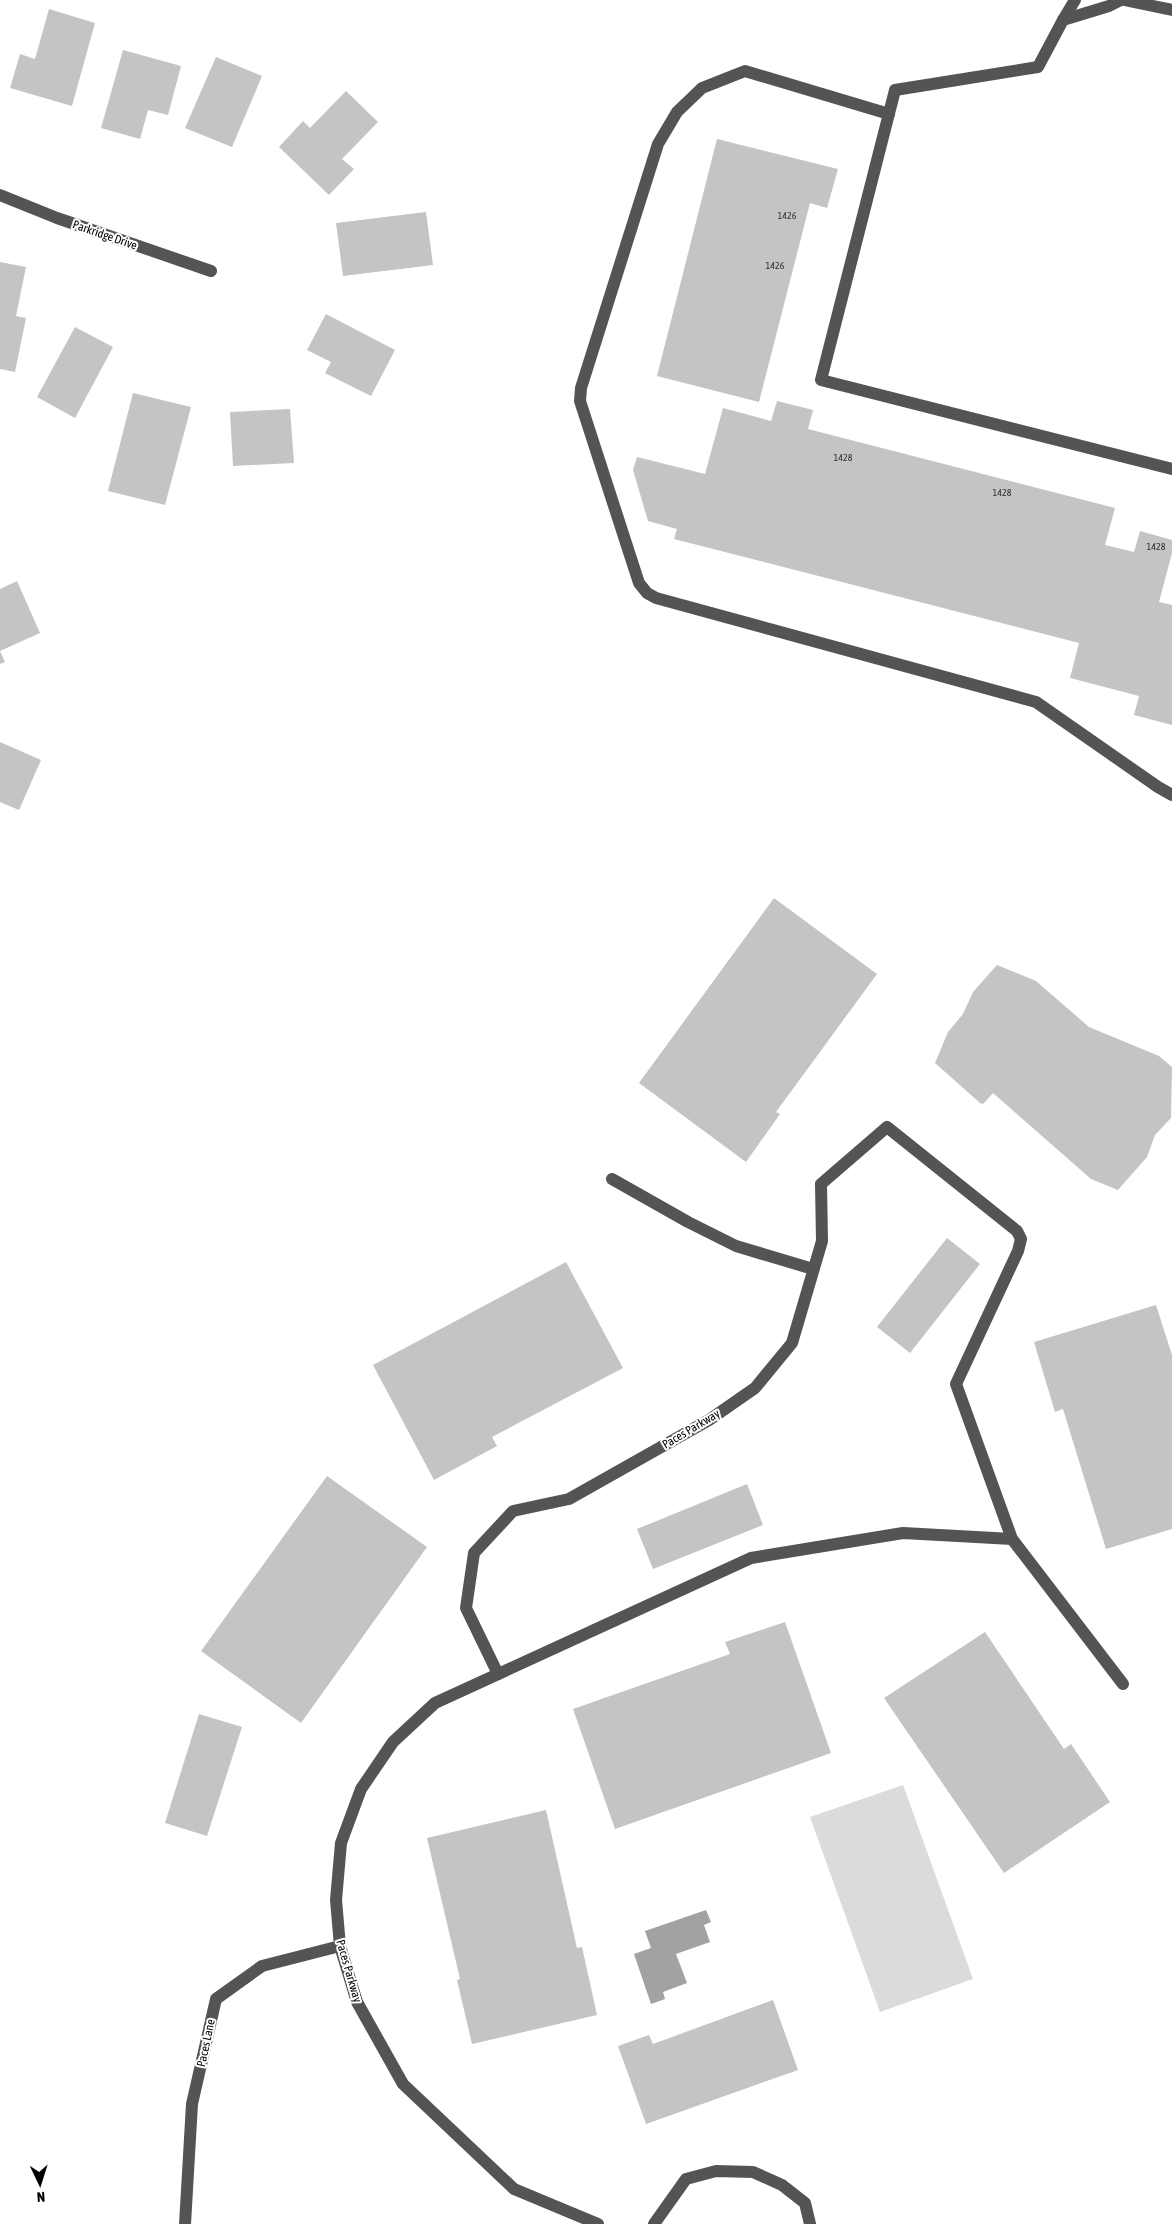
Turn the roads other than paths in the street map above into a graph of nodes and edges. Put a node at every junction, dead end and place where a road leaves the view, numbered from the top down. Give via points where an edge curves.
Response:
1 (1075, 0) edge
2 (1123, 0) edge
3 (1172, 10) edge
4 (1063, 20) junction
5 (889, 114) junction
6 (0, 195) edge
7 (211, 271) dead end
8 (1172, 469) edge
9 (1172, 795) edge
10 (612, 1179) dead end
11 (814, 1268) junction
12 (1012, 1539) junction
13 (498, 1674) junction
14 (1123, 1684) dead end
15 (340, 1946) junction
16 (185, 2224) edge
17 (598, 2224) edge
18 (654, 2224) edge
19 (810, 2224) edge

1 - 4 street
2 - 3 street
2 - 4 street
4 - 5 street via 1038,67 895,90
5 - 8 street via 821,380
5 - 9 street via 745,71 702,88 677,112 658,144 581,388 580,401 639,583 656,598 1036,702
6 - 7 street, Parkridge Drive
10 - 11 street via 736,1246
11 - 12 street, Paces Parkway via 822,1240 821,1184 888,1127 1017,1231 1021,1239 1018,1251 956,1384
11 - 13 street, Paces Parkway via 792,1343 755,1388 709,1420 569,1499 513,1511 474,1553 466,1608
12 - 13 street, Paces Parkway via 903,1533 751,1558
12 - 14 street
13 - 15 street, Paces Parkway via 435,1703 392,1742 361,1789 341,1843 336,1900
15 - 16 street, Paces Lane via 262,1966 216,1999 192,2104
15 - 17 street, Paces Parkway via 357,2002 403,2084 514,2189
18 - 19 street via 686,2179 716,2171 754,2172 782,2185 805,2203

